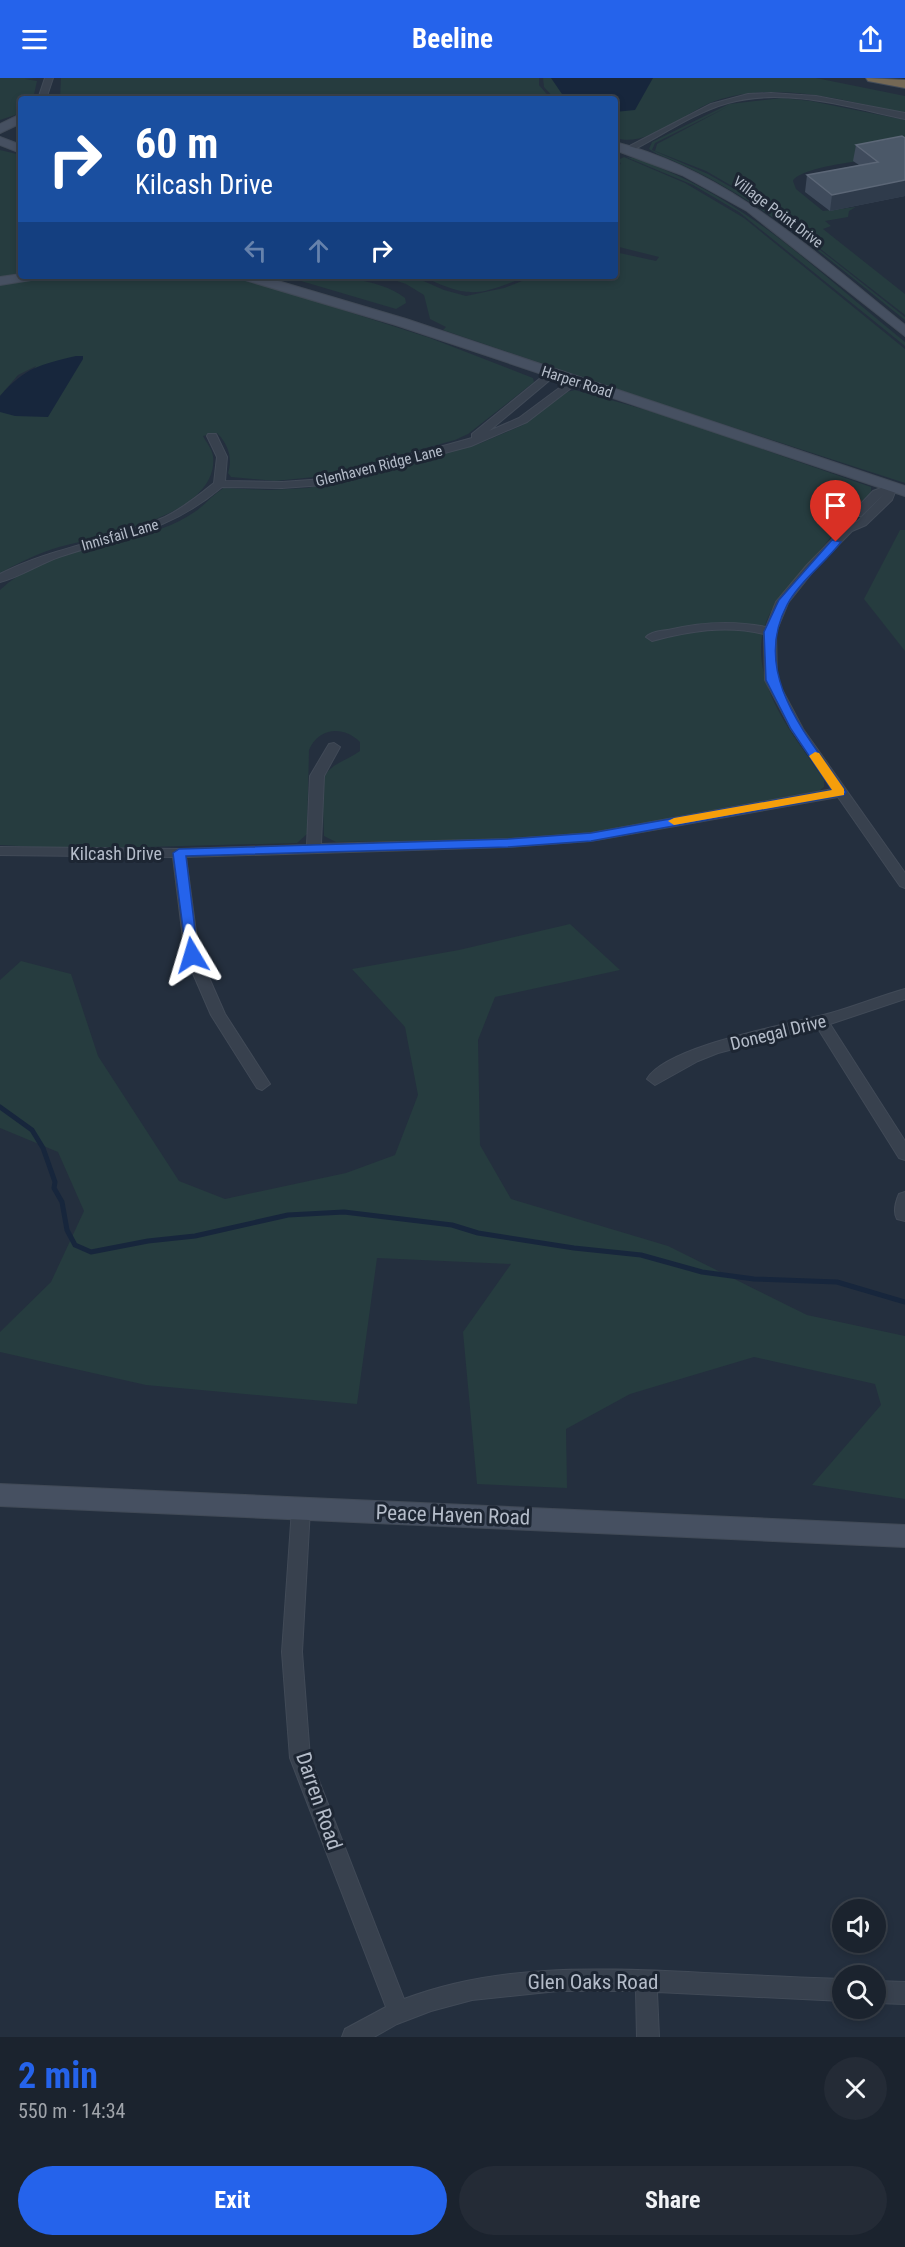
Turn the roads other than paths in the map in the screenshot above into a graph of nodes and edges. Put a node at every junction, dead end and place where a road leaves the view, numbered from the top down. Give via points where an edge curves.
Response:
1 (873, 78) edge
2 (48, 81) edge
3 (905, 84) edge
4 (43, 96) edge
5 (51, 96) edge
6 (905, 116) edge
7 (18, 120) edge
8 (0, 129) edge
9 (2, 144) edge
10 (18, 148) edge
11 (621, 148) edge
12 (18, 278) edge
13 (258, 279) edge
14 (0, 281) edge
15 (905, 332) edge
16 (552, 374) junction
17 (574, 382) junction
18 (516, 402) junction
19 (537, 409) junction
20 (212, 436) dead end
21 (466, 444) junction
22 (219, 484) junction
23 (898, 489) edge
24 (0, 579) edge
25 (770, 632) junction
26 (652, 637) dead end
27 (333, 747) dead end
28 (840, 792) junction
29 (314, 848) junction
30 (0, 851) edge
31 (179, 853) junction
32 (905, 884) edge
33 (905, 994) edge
34 (821, 1021) junction
35 (655, 1079) dead end
36 (262, 1084) dead end
37 (905, 1155) edge
38 (905, 1198) edge
39 (903, 1215) dead end
40 (0, 1495) edge
41 (301, 1509) junction
42 (905, 1536) edge
43 (646, 1981) junction
44 (832, 1989) edge
45 (886, 1992) edge
46 (905, 1993) edge
47 (398, 2011) junction
48 (353, 2037) edge
49 (648, 2037) edge

1 - 3 highway
2 - 4 street
2 - 5 street
6 - 11 street via 803,97 759,96 715,106
7 - 8 main road
9 - 10 main road
11 - 15 main road, Village Point Drive via 686,172 751,208
12 - 14 main road
13 - 16 main road, Harper Road
16 - 17 main road, Harper Road
16 - 18 street, Glenhaven Ridge Lane
17 - 19 street, Glenhaven Ridge Lane
17 - 23 main road, Harper Road
18 - 19 street
18 - 21 street, Glenhaven Ridge Lane
19 - 21 street, Glenhaven Ridge Lane via 523,420
20 - 22 street via 222,457
21 - 22 street, Glenhaven Ridge Lane via 324,482
22 - 24 street, Innisfail Lane via 197,504 161,524 55,554
23 - 25 street via 811,567 782,602
25 - 26 street via 751,627 699,625
25 - 28 street via 771,680 797,729
27 - 29 street via 317,776
28 - 29 street, Kilcash Drive via 591,837
28 - 32 street
29 - 31 street, Kilcash Drive
30 - 31 street, Kilcash Drive
31 - 36 street via 192,955 218,1015
33 - 34 street, Donegal Drive
34 - 35 street, Donegal Drive via 728,1043 678,1061
34 - 37 street
38 - 39 street
40 - 41 main road, Peace Haven Road
41 - 42 main road, Peace Haven Road
41 - 47 street, Darren Road via 292,1652 300,1758
43 - 44 street, Glen Oaks Road
43 - 47 street, Glen Oaks Road via 511,1983 462,1992
43 - 49 street
45 - 46 street
47 - 48 street, Glen Oaks Road

